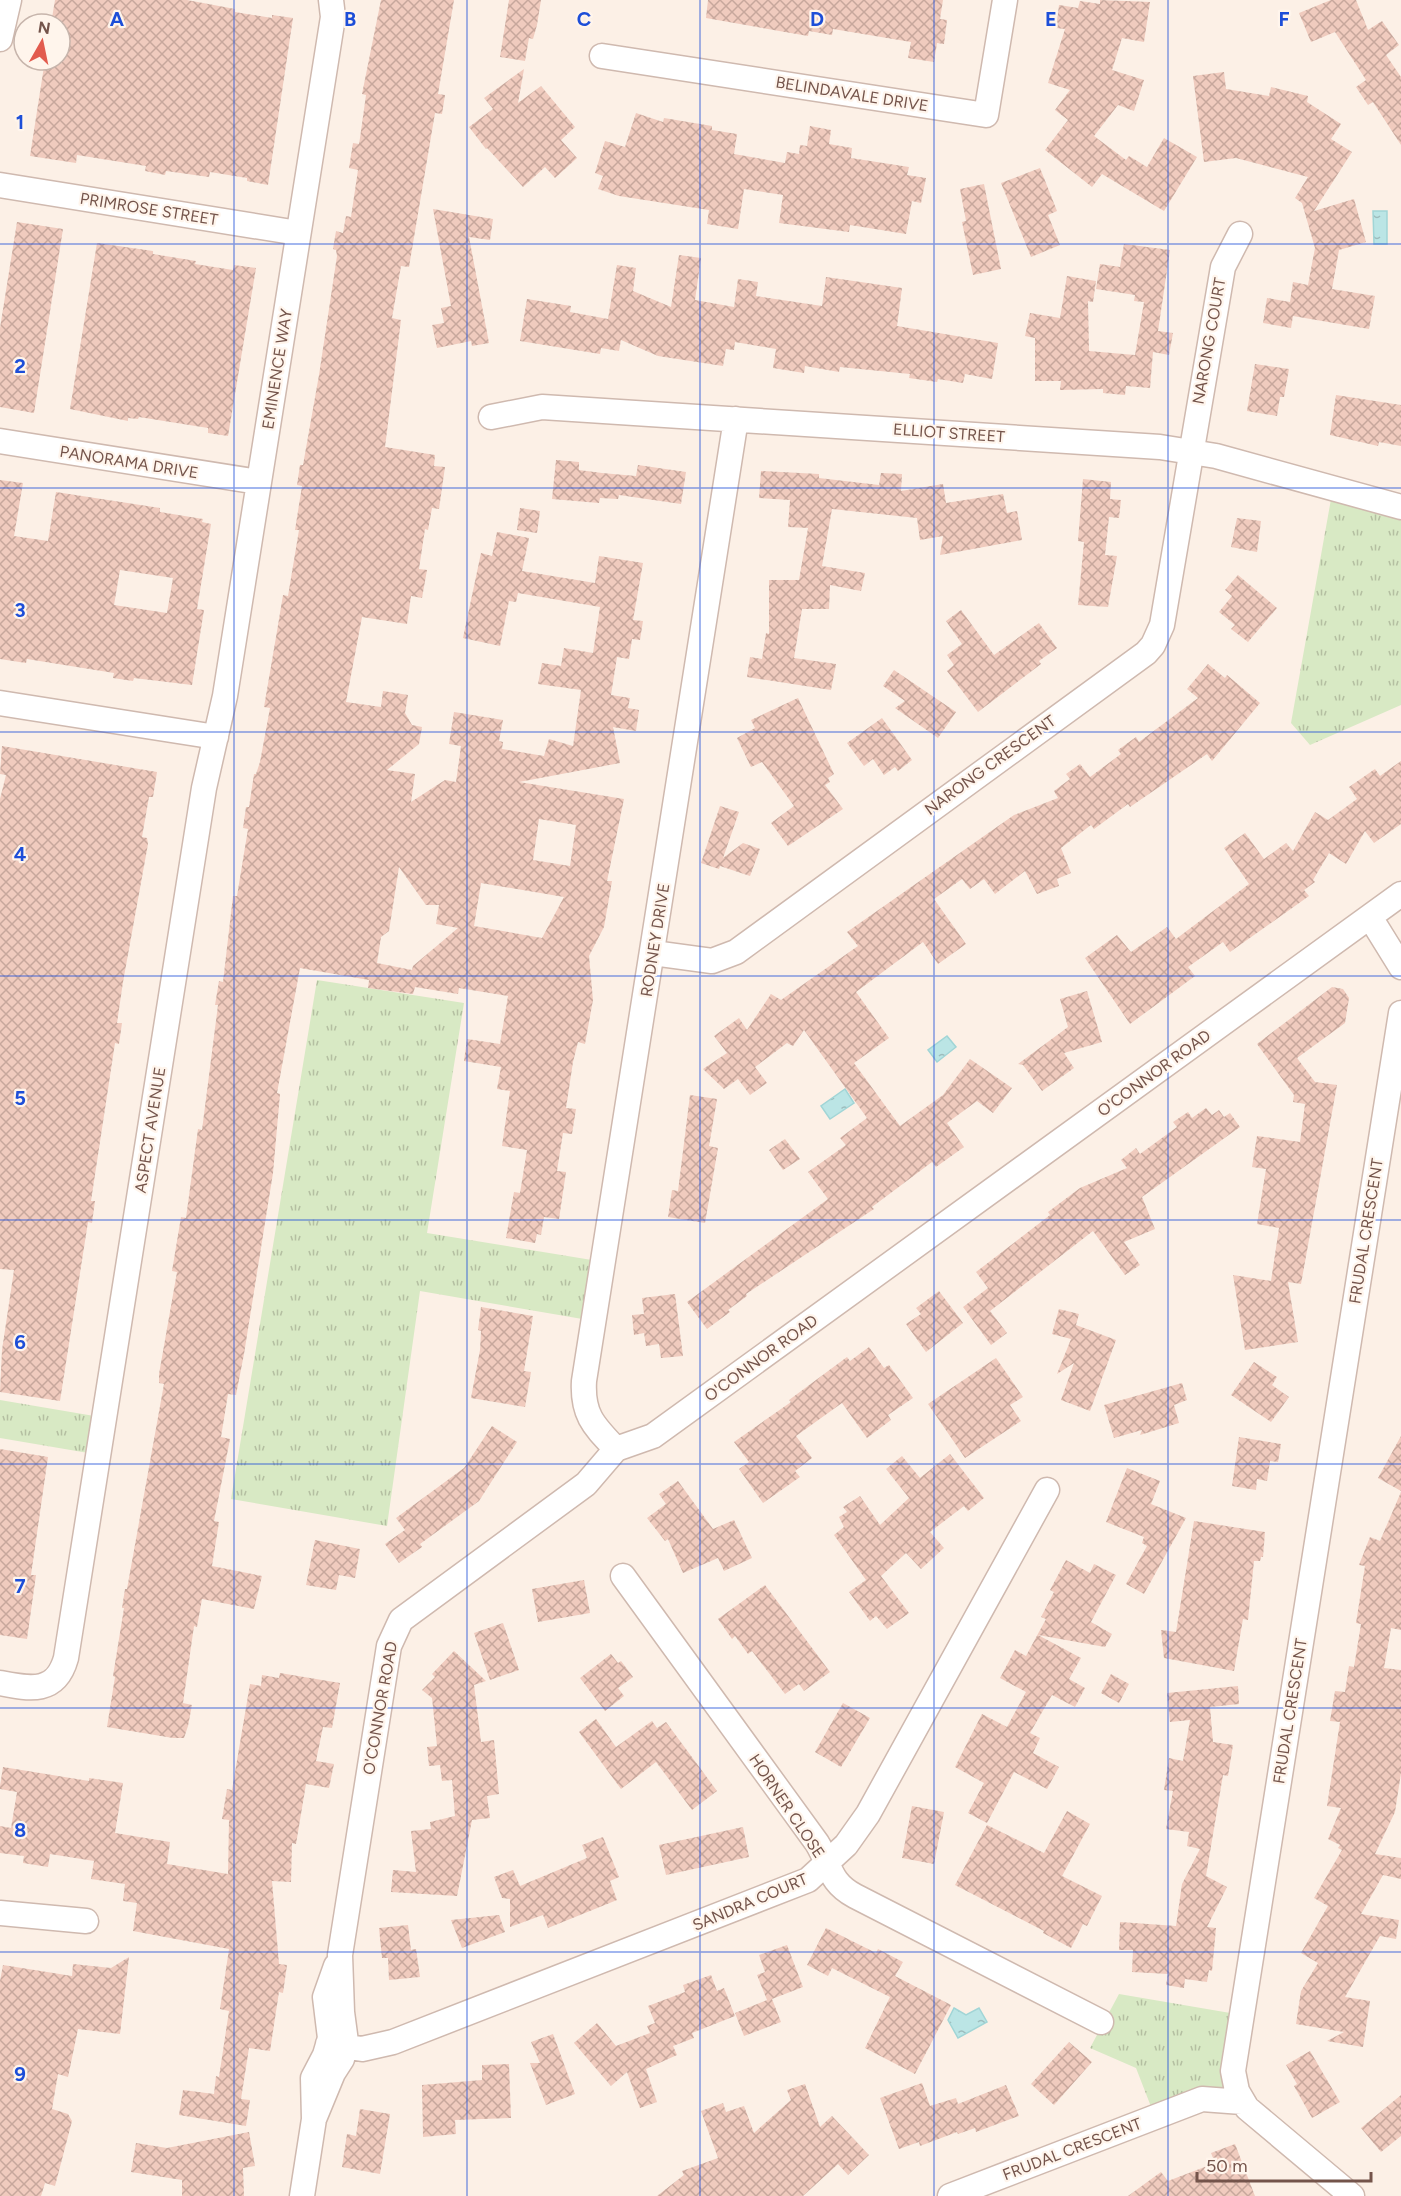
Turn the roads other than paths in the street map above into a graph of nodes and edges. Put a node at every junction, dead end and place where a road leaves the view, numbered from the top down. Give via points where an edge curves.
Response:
1 (9, 0) edge
2 (331, 0) edge
3 (1005, 0) edge
4 (0, 39) edge
5 (602, 56) dead end
6 (0, 185) edge
7 (298, 233) junction
8 (1240, 234) dead end
9 (491, 417) dead end
10 (736, 419) junction
11 (0, 441) edge
12 (1189, 451) junction
13 (259, 482) junction
14 (1401, 507) edge
15 (0, 703) edge
16 (216, 737) junction
17 (1401, 894) edge
18 (1370, 917) junction
19 (653, 953) junction
20 (1401, 967) edge
21 (1401, 1013) edge
22 (616, 1449) junction
23 (1047, 1490) dead end
24 (623, 1576) dead end
25 (0, 1683) edge
26 (827, 1865) junction
27 (0, 1913) edge
28 (86, 1921) dead end
29 (1101, 2022) dead end
30 (337, 2045) junction
31 (1242, 2102) junction
32 (302, 2196) edge
33 (950, 2196) edge
34 (1352, 2196) edge

1 - 4 street
2 - 7 street, EMINENCE WAY via 333,16
3 - 5 street, BELINDAVALE DRIVE via 987,115
6 - 7 street, PRIMROSE STREET
7 - 13 street, EMINENCE WAY
8 - 12 street, NARONG COURT via 1223,267
9 - 10 street, ELLIOT STREET via 543,407
10 - 12 street, ELLIOT STREET
10 - 19 street, RODNEY DRIVE
11 - 13 street, PANORAMA DRIVE
12 - 14 street, ELLIOT STREET
12 - 19 street, NARONG CRESCENT via 1162,624 1146,653 736,952 712,961
13 - 16 street, EMINENCE WAY
15 - 16 street
16 - 25 street, ASPECT AVENUE via 204,788 66,1658 60,1675 47,1685 26,1688
17 - 18 street, O'CONNOR ROAD
18 - 20 street
18 - 22 street, O'CONNOR ROAD via 653,1436
19 - 22 street, RODNEY DRIVE via 584,1381 583,1401 590,1419
21 - 31 street, FRUDAL CRESCENT via 1234,2061 1233,2079
22 - 30 street, O'CONNOR ROAD via 586,1485 408,1612 396,1628 389,1646 340,1955 325,1996
23 - 26 street, SANDRA COURT via 868,1814
24 - 26 street, HORNER CLOSE via 817,1843
26 - 29 street, HORNER CLOSE via 833,1880 847,1892
26 - 30 street, SANDRA COURT via 794,1888 393,2042 370,2048
27 - 28 street
30 - 32 street, O'CONNOR ROAD via 313,2078 314,2119
31 - 33 street, FRUDAL CRESCENT via 1202,2099
31 - 34 street

